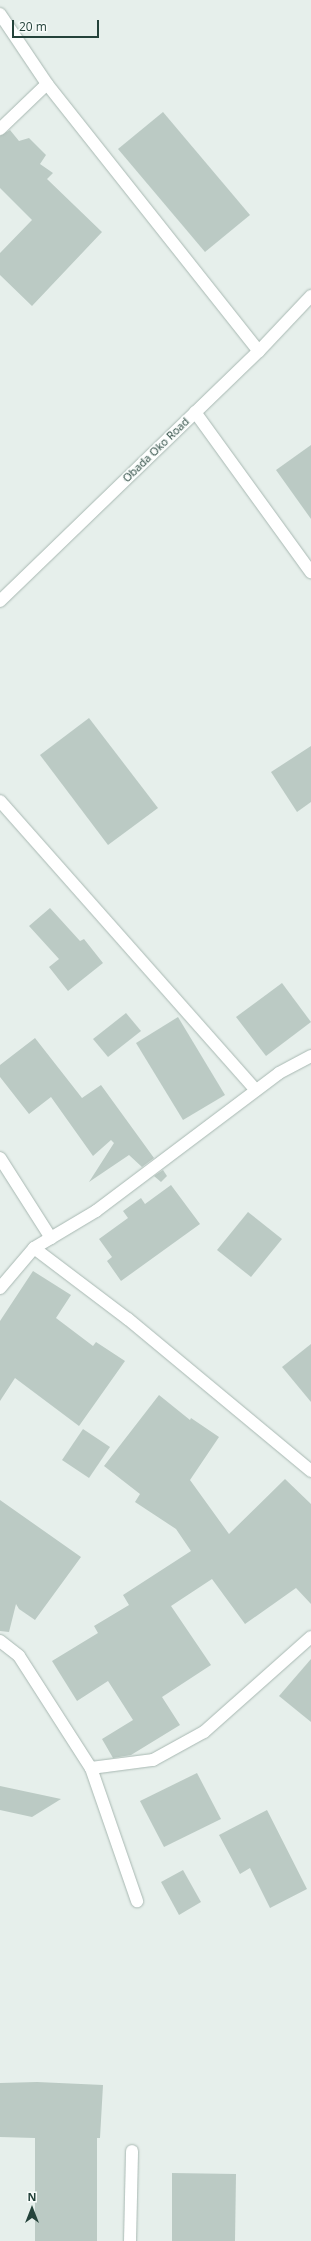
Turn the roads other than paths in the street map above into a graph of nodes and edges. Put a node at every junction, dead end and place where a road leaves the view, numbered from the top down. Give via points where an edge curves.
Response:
1 (0, 14) edge
2 (47, 84) junction
3 (0, 129) edge
4 (311, 296) edge
5 (259, 351) junction
6 (195, 412) junction
7 (311, 572) edge
8 (0, 601) edge
9 (0, 801) edge
10 (311, 1056) edge
11 (256, 1090) junction
12 (0, 1158) edge
13 (50, 1238) junction
14 (34, 1248) junction
15 (0, 1288) edge
16 (311, 1472) edge
17 (311, 1637) edge
18 (0, 1641) edge
19 (91, 1768) junction
20 (137, 1901) dead end
21 (132, 2151) dead end
22 (130, 2241) edge

1 - 2 street
2 - 3 street
2 - 5 street
4 - 5 street, Obada Oko Road
5 - 6 street, Obada Oko Road
6 - 7 street
6 - 8 street, Obada Oko Road
9 - 11 street
10 - 11 street via 279,1073
11 - 13 street via 96,1211
12 - 13 street
13 - 14 street
14 - 15 street
14 - 16 street via 128,1318
17 - 19 street via 204,1732 153,1760
18 - 19 street via 19,1656
19 - 20 street
21 - 22 street

